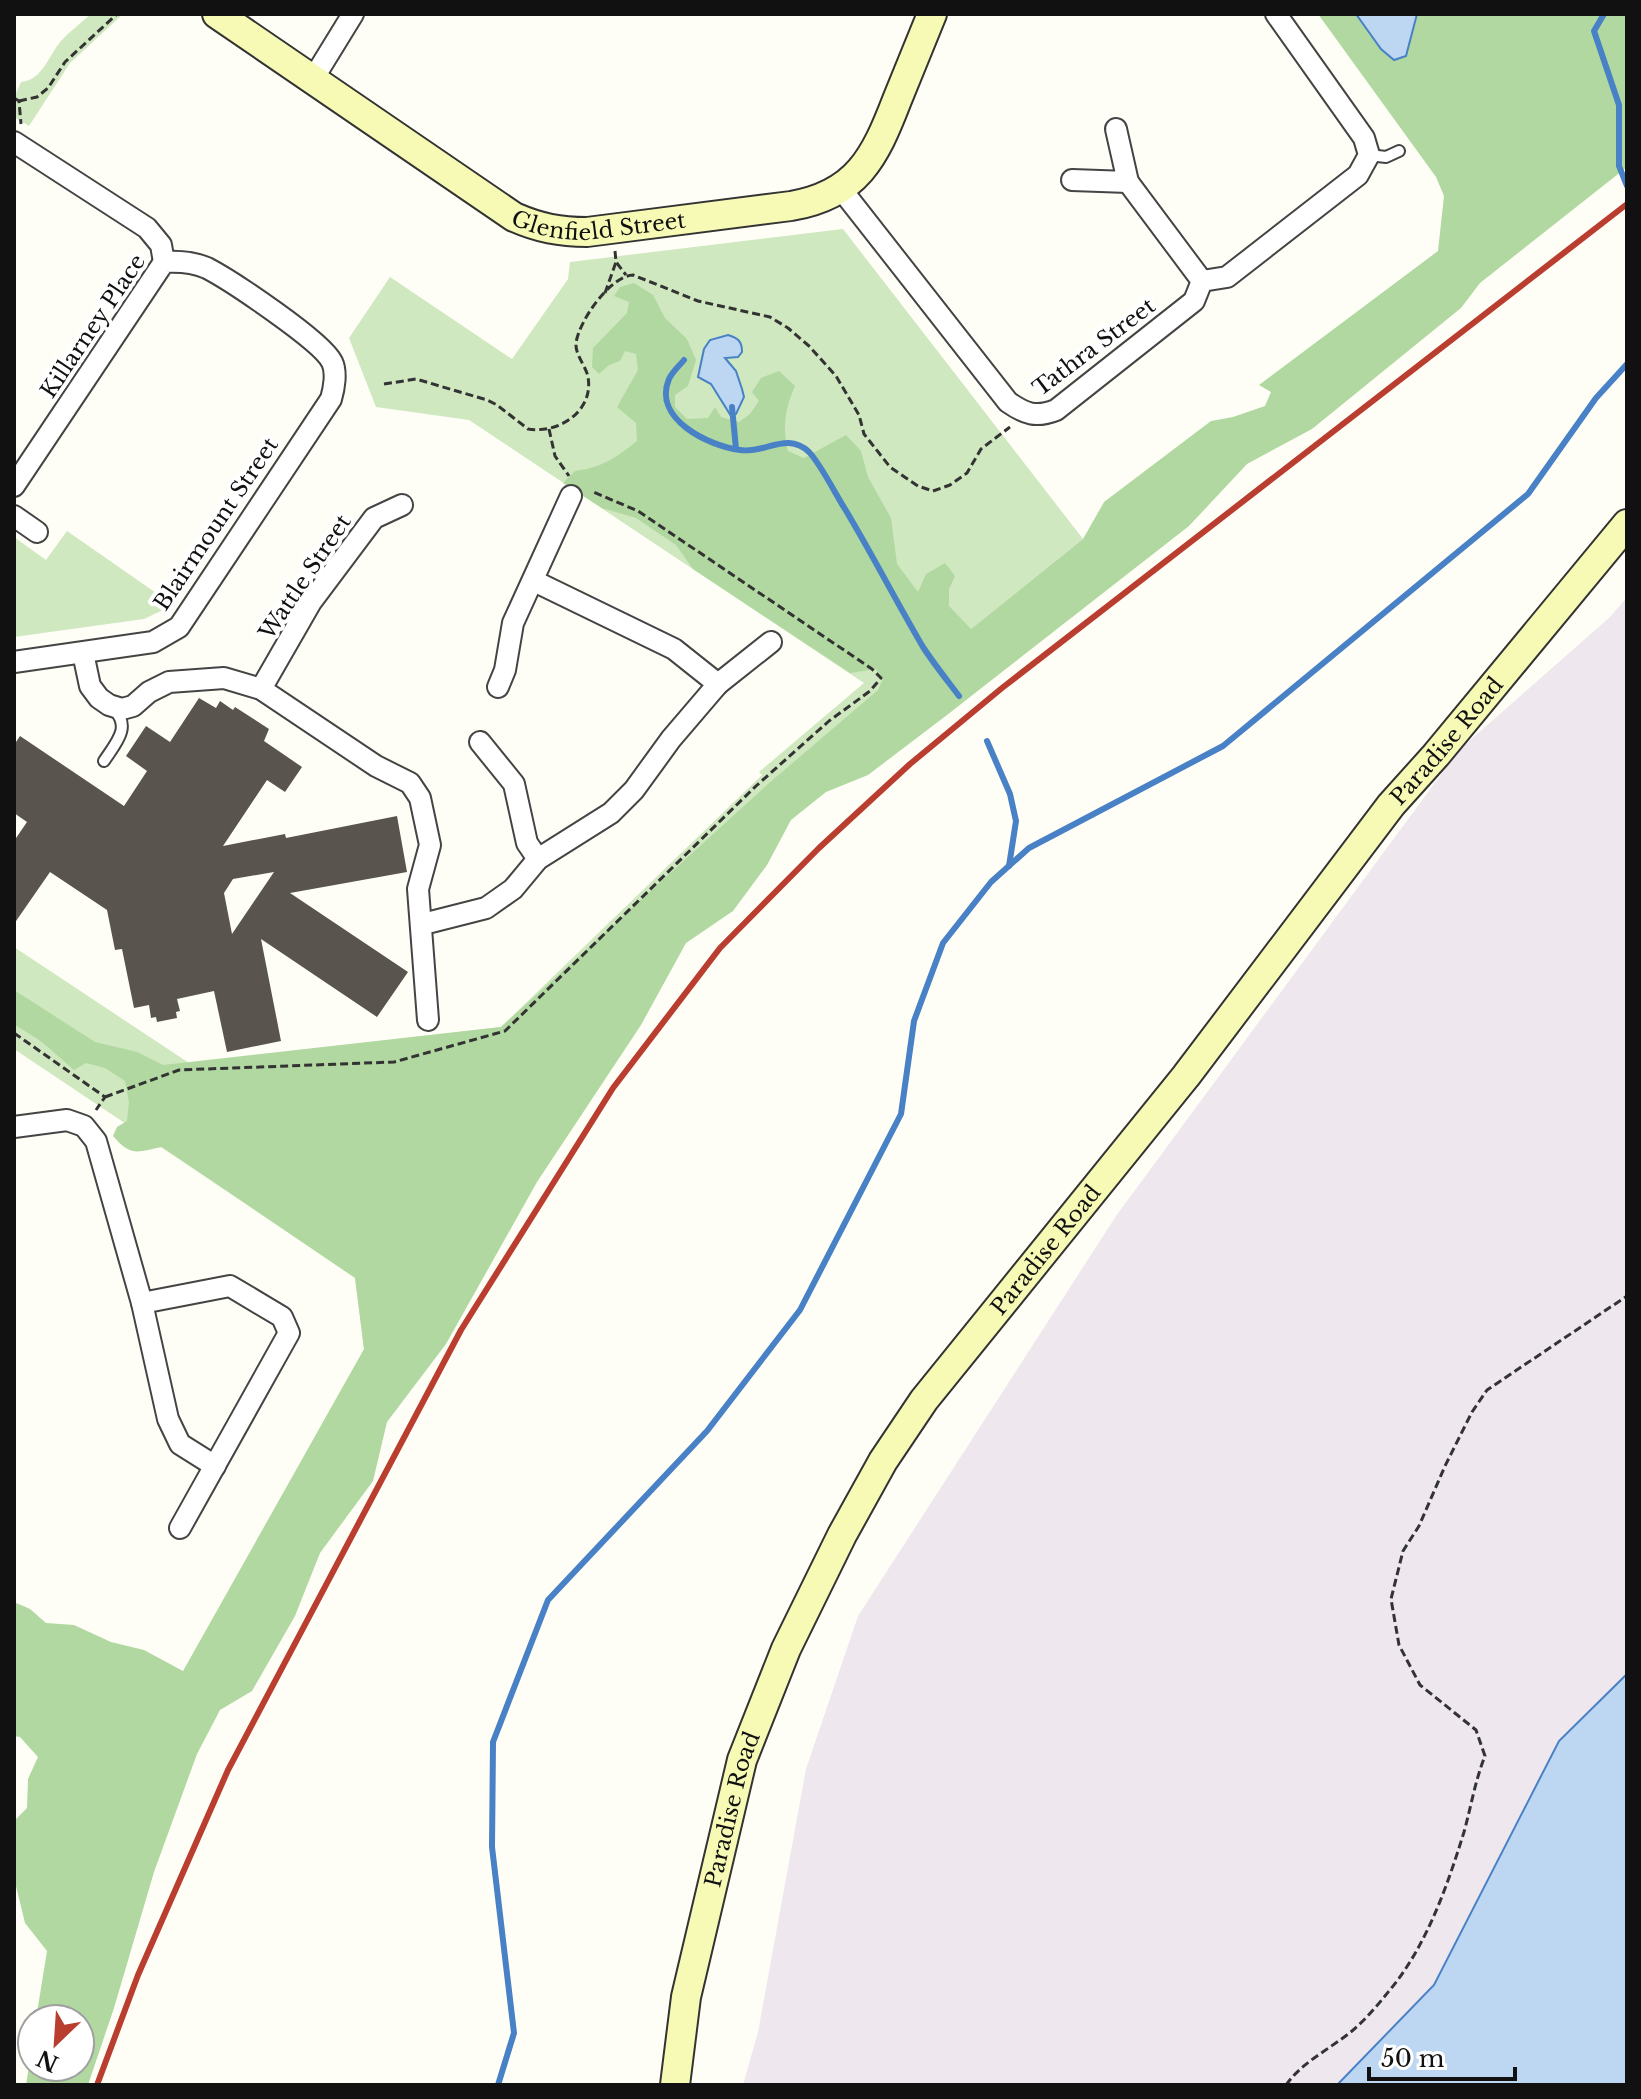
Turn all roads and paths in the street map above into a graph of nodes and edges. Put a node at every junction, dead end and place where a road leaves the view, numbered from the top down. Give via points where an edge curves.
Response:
1 (117, 14) edge
2 (217, 14) edge
3 (353, 14) edge
4 (1276, 14) edge
5 (923, 17) edge
6 (313, 79) junction
7 (16, 100) edge
8 (1116, 129) dead end
9 (16, 142) edge
10 (1399, 151) dead end
11 (1369, 155) junction
12 (1072, 180) dead end
13 (1128, 182) junction
14 (841, 189) junction
15 (615, 251) dead end
16 (164, 262) junction
17 (616, 262) junction
18 (626, 275) junction
19 (1202, 281) junction
20 (605, 293) junction
21 (384, 384) dead end
22 (334, 388) joint
23 (1023, 413) junction
24 (14, 486) edge
25 (571, 496) dead end
26 (402, 505) dead end
27 (14, 516) edge
28 (1627, 524) edge
29 (37, 532) dead end
30 (534, 581) junction
31 (771, 642) dead end
32 (83, 653) junction
33 (14, 662) edge
34 (718, 684) junction
35 (498, 687) dead end
36 (261, 689) junction
37 (109, 705) junction
38 (480, 742) dead end
39 (104, 761) dead end
40 (538, 859) junction
41 (423, 924) junction
42 (428, 1020) dead end
43 (14, 1033) edge
44 (84, 1126) junction
45 (14, 1127) edge
46 (1627, 1296) edge
47 (142, 1303) junction
48 (215, 1466) junction
49 (180, 1528) dead end
50 (675, 2085) edge
51 (1286, 2085) edge

1 - 7 path via 65,62 48,88 37,97
2 - 6 street, Glenfield Street
3 - 6 street
4 - 11 street via 1364,138
5 - 14 street, Glenfield Street via 877,149 860,174
6 - 14 street, Glenfield Street via 514,217 538,228 587,232 715,216 814,203
7 - 9 path via 22,132
8 - 13 street
9 - 16 street via 147,228 161,245
10 - 11 lane via 1386,157
11 - 19 street via 1358,175 1227,277
12 - 13 street
13 - 19 street
14 - 23 street, Tathra Street via 1008,402
15 - 17 path
16 - 22 street, Killarney Place via 206,268 314,339 333,363
16 - 24 street, Killarney Place
17 - 18 path
17 - 20 path
18 - 20 path
18 - 23 path via 698,301 770,317 788,328 836,376 864,434 890,467 927,489 940,490 967,473 981,449
19 - 23 street, Tathra Street via 1194,301 1056,410 1041,416
20 - 21 path via 590,310 576,343 587,373 587,397 560,427 528,429 497,405 416,379
22 - 32 street, Blairmount Street via 179,627 153,642
25 - 30 street
26 - 36 street, Wattle Street via 374,518 311,602
27 - 29 street
28 - 50 street, Paradise Road via 1391,805 1186,1076 924,1400 883,1461 786,1649 742,1760 686,1997
30 - 34 street via 674,649
30 - 35 street via 513,623
31 - 34 street
32 - 33 street, Blairmount Street
32 - 37 street via 90,686
34 - 40 street via 611,813
36 - 37 street via 224,678 169,682 133,706
36 - 41 street via 410,783 420,798 430,845 418,889
37 - 39 lane via 123,724
38 - 40 street via 514,784 527,843
40 - 41 street via 513,889 486,908
41 - 42 street
43 - 44 path via 105,1097
44 - 45 street via 67,1120
44 - 47 street via 96,1141
46 - 51 path via 1487,1390 1403,1551 1391,1599 1399,1645 1420,1685 1476,1730 1485,1756 1444,1891 1417,1949 1391,1989 1354,2029 1293,2074
47 - 48 street via 168,1419 180,1444
47 - 48 street via 230,1286 282,1317 289,1333
48 - 49 street

